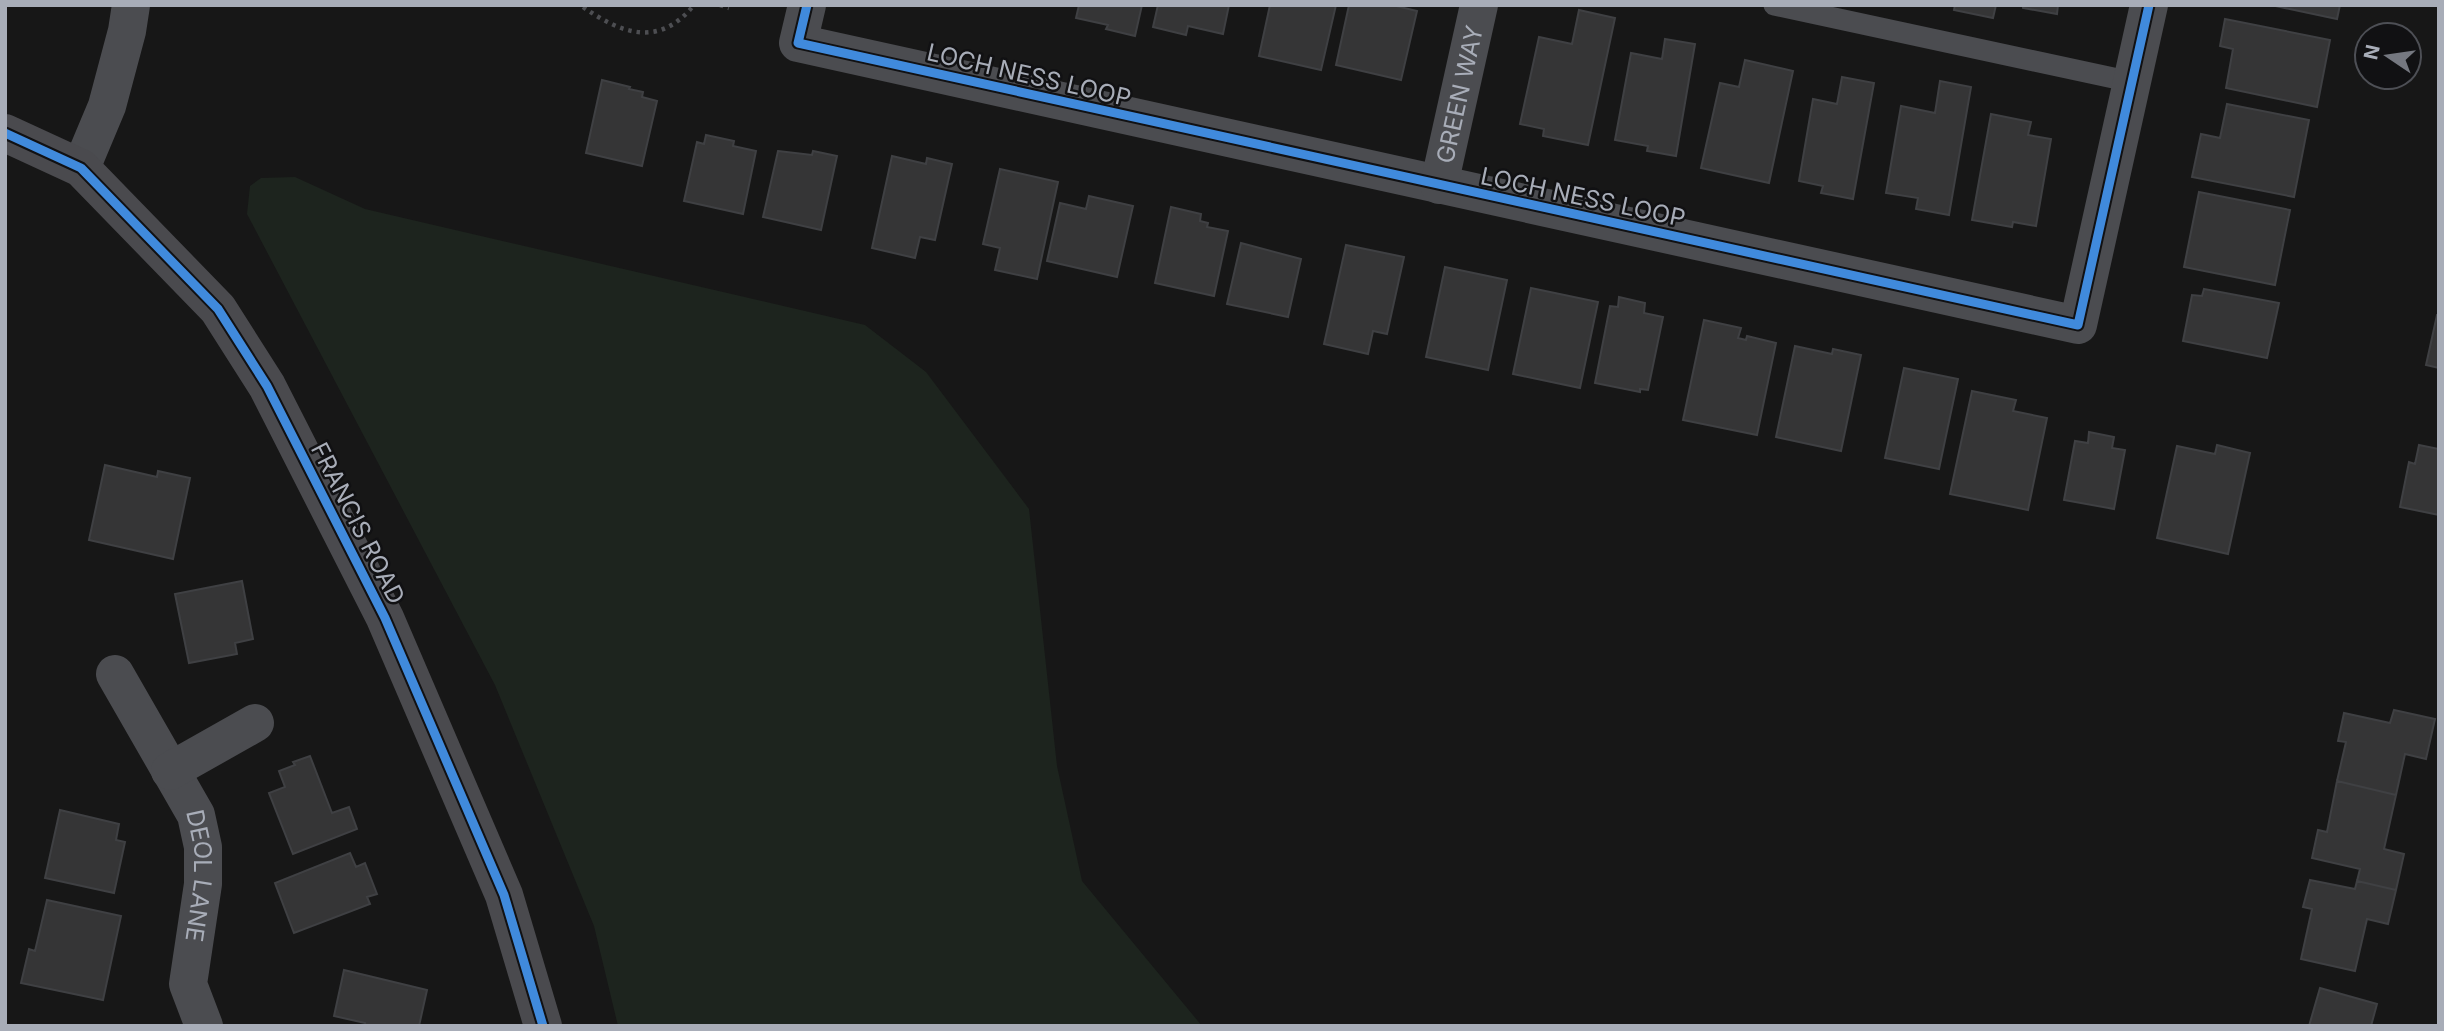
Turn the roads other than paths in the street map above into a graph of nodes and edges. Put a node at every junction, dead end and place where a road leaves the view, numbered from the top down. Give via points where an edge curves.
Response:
1 (131, 5) edge
2 (807, 5) edge
3 (1479, 5) edge
4 (1774, 5) edge
5 (2149, 5) edge
6 (2132, 82) junction
7 (5, 133) edge
8 (81, 168) junction
9 (1439, 185) junction
10 (115, 674) dead end
11 (255, 723) dead end
12 (170, 771) junction
13 (204, 1026) edge
14 (543, 1026) edge

1 - 8 street via 107,106
2 - 9 street, LOCH NESS LOOP via 798,43
3 - 9 street, GREEN WAY
4 - 6 lane
5 - 6 street, LOCH NESS LOOP
6 - 9 street, LOCH NESS LOOP via 2078,325
7 - 8 street, FRANCIS ROAD
8 - 14 street, FRANCIS ROAD via 218,309 267,386 385,618 504,895
10 - 12 street, DEOL LANE
11 - 12 street
12 - 13 street, DEOL LANE via 196,815 203,848 203,884 188,985

